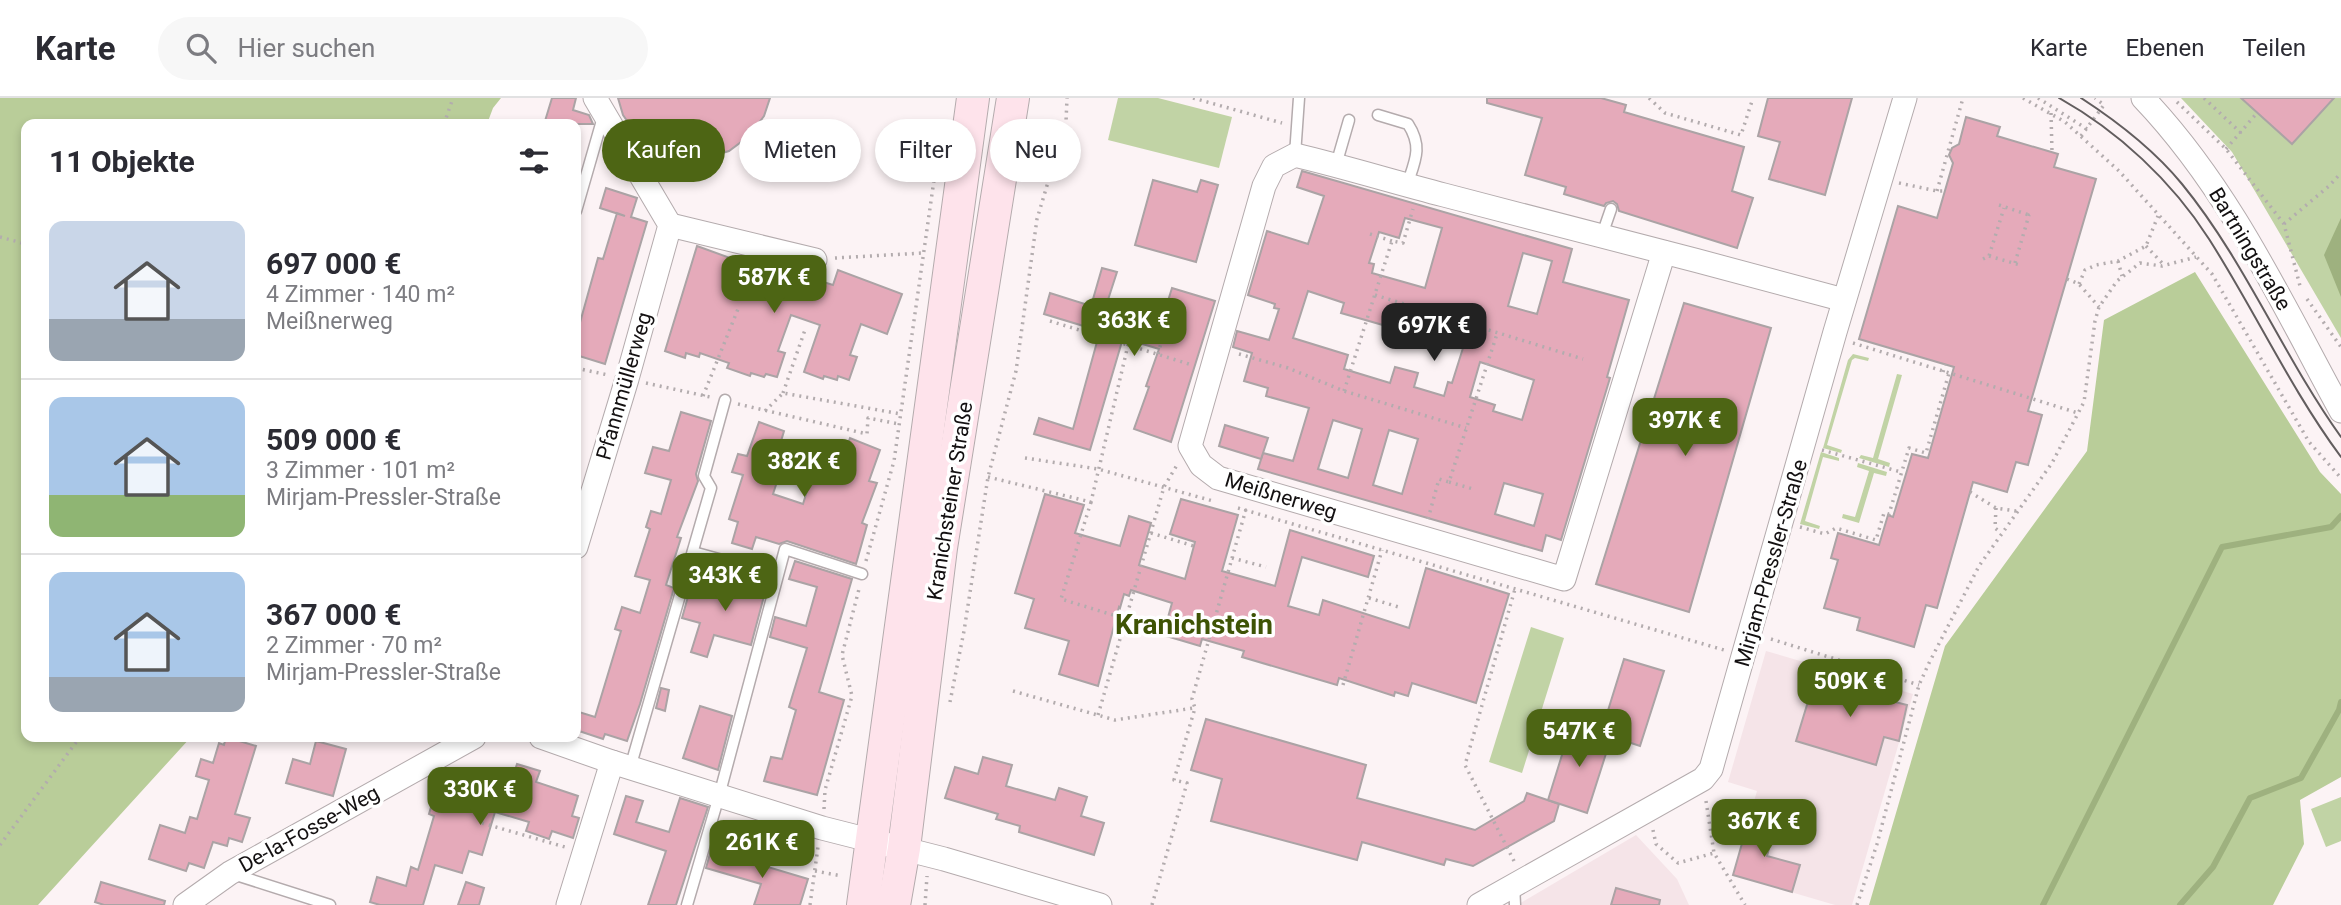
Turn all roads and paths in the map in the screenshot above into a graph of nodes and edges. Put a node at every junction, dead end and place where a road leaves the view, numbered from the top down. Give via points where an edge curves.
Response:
1 (453, 98) edge
2 (974, 98) edge
3 (1013, 98) edge
4 (1067, 98) edge
5 (1193, 98) edge
6 (1649, 98) edge
7 (1753, 98) edge
8 (1905, 98) edge
9 (1963, 98) edge
10 (2023, 98) edge
11 (2038, 98) edge
12 (2095, 98) edge
13 (2143, 98) edge
14 (2173, 98) edge
15 (2204, 98) edge
16 (1296, 99) edge
17 (599, 106) edge
18 (2051, 113) junction
19 (2258, 113) dead end
20 (1378, 115) dead end
21 (446, 119) edge
22 (1349, 120) dead end
23 (1296, 127) junction
24 (2087, 129) junction
25 (2241, 132) junction
26 (2081, 136) junction
27 (2226, 149) junction
28 (2052, 152) dead end
29 (1295, 155) junction
30 (1336, 165) junction
31 (2341, 173) edge
32 (1882, 178) junction
33 (933, 182) edge
34 (1413, 187) junction
35 (581, 188) edge
36 (1937, 191) junction
37 (1945, 191) dead end
38 (1999, 205) dead end
39 (2004, 208) junction
40 (1611, 209) dead end
41 (2034, 212) dead end
42 (2029, 215) junction
43 (2158, 216) junction
44 (2284, 224) junction
45 (670, 225) junction
46 (1370, 234) dead end
47 (1602, 235) junction
48 (0, 237) edge
49 (1392, 241) junction
50 (21, 243) edge
51 (2147, 246) junction
52 (1664, 252) junction
53 (923, 253) junction
54 (1989, 256) junction
55 (2196, 257) junction
56 (1983, 259) dead end
57 (815, 260) joint
58 (2118, 261) junction
59 (2015, 263) junction
60 (2020, 265) dead end
61 (2164, 265) junction
62 (2122, 276) junction
63 (2067, 279) dead end
64 (2079, 284) junction
65 (1376, 295) junction
66 (1844, 300) junction
67 (2099, 307) junction
68 (738, 309) dead end
69 (1168, 318) dead end
70 (1049, 321) dead end
71 (806, 327) dead end
72 (1835, 332) junction
73 (1497, 334) junction
74 (1128, 345) junction
75 (2341, 346) edge
76 (1217, 347) junction
77 (1158, 354) junction
78 (1583, 359) dead end
79 (1945, 364) dead end
80 (581, 369) edge
81 (1211, 370) junction
82 (1943, 372) junction
83 (1949, 373) junction
84 (627, 379) junction
85 (1344, 391) junction
86 (783, 393) junction
87 (703, 396) junction
88 (725, 400) junction
89 (765, 411) junction
90 (2341, 411) edge
91 (901, 414) junction
92 (2078, 414) junction
93 (899, 424) junction
94 (1466, 428) junction
95 (1819, 449) dead end
96 (1024, 458) dead end
97 (1098, 469) junction
98 (1901, 472) junction
99 (988, 477) junction
100 (2341, 478) edge
101 (1449, 482) junction
102 (1164, 487) junction
103 (1252, 488) junction
104 (1473, 489) dead end
105 (1970, 492) dead end
106 (1091, 502) junction
107 (1222, 503) dead end
108 (1234, 507) dead end
109 (1996, 508) junction
110 (1245, 510) junction
111 (2016, 512) junction
112 (1796, 526) dead end
113 (581, 531) edge
114 (1151, 533) junction
115 (2001, 533) junction
116 (1422, 538) junction
117 (1197, 547) dead end
118 (1382, 550) junction
119 (692, 552) junction
120 (1232, 558) junction
121 (1266, 567) dead end
122 (1522, 567) junction
123 (862, 574) junction
124 (777, 575) junction
125 (1515, 591) junction
126 (1369, 598) junction
127 (1402, 608) dead end
128 (1126, 619) junction
129 (1751, 633) junction
130 (1745, 656) junction
131 (1343, 685) dead end
132 (1919, 685) junction
133 (1013, 691) dead end
134 (1195, 708) junction
135 (947, 714) dead end
136 (1098, 715) junction
137 (76, 742) edge
138 (465, 742) edge
139 (555, 742) edge
140 (621, 765) junction
141 (1703, 779) junction
142 (719, 796) junction
143 (1645, 812) junction
144 (482, 823) dead end
145 (822, 828) junction
146 (2, 838) edge
147 (872, 842) junction
148 (0, 845) edge
149 (916, 851) junction
150 (584, 853) junction
151 (1714, 853) junction
152 (1514, 861) dead end
153 (814, 871) junction
154 (230, 873) junction
155 (858, 891) edge
156 (1514, 895) edge
157 (324, 904) edge
158 (184, 905) edge
159 (568, 905) edge
160 (687, 905) edge
161 (810, 905) edge
162 (894, 905) edge
163 (925, 905) edge
164 (1100, 905) edge
165 (1152, 905) edge
166 (1479, 905) edge
167 (1745, 905) edge
168 (1857, 905) edge

1 - 21 path
2 - 147 main road, Kranichsteiner Straße
3 - 149 main road, Kranichsteiner Straße via 941,548
4 - 99 path via 1066,122 1037,219 1016,371
5 - 23 path
6 - 7 path via 1665,113 1741,135
8 - 32 street, Mirjam-Pressler-Straße
9 - 36 path
10 - 18 path
11 - 24 path
12 - 24 path via 2105,105
13 - 90 street, Bartningstraße via 2225,202
14 - 27 path
15 - 25 path
16 - 23 lane
17 - 35 lane
17 - 45 street
18 - 26 path
18 - 28 path
19 - 25 path
20 - 34 lane via 1408,124 1417,137
22 - 30 lane
23 - 29 lane
24 - 26 path
25 - 27 path
26 - 43 path
27 - 44 path
29 - 30 street
29 - 76 street, Meißnerweg via 1274,166 1264,186
30 - 34 street
31 - 44 path
32 - 36 path
32 - 66 street, Mirjam-Pressler-Straße
33 - 53 path
34 - 47 street
34 - 49 path via 1403,243
36 - 37 path
38 - 39 path
39 - 42 path
39 - 54 path
40 - 47 lane
41 - 42 path
42 - 59 path
43 - 51 path
43 - 55 path
44 - 75 path via 2301,290
45 - 57 street
45 - 84 street, Pfannmüllerweg
46 - 49 path
47 - 52 street
48 - 50 path
49 - 65 path
51 - 58 path
51 - 61 path
52 - 66 street
52 - 122 street, Meißnerweg via 1564,579
53 - 57 path
53 - 91 path
54 - 56 path
54 - 59 path
55 - 61 path
55 - 100 path via 2212,274 2309,442
58 - 62 path
58 - 64 path via 2085,271
59 - 60 path
61 - 62 path via 2140,263
62 - 67 path
63 - 64 path
64 - 67 path
65 - 73 path
65 - 85 path
66 - 72 street, Mirjam-Pressler-Straße
67 - 92 path via 2086,394
68 - 87 path
69 - 77 path
70 - 74 path
71 - 86 path
72 - 82 path via 1850,342
72 - 129 street, Mirjam-Pressler-Straße
73 - 78 path
73 - 94 path
74 - 77 path
74 - 97 path
76 - 81 street, Meißnerweg
76 - 85 path
77 - 81 path
79 - 82 path
80 - 84 path
81 - 103 street, Meißnerweg via 1190,446 1201,465 1219,478
82 - 83 path
83 - 92 path
83 - 98 path via 1926,453 1909,448
84 - 87 path
84 - 113 street, Pfannmüllerweg
85 - 94 path
86 - 89 path
86 - 91 path
87 - 88 path
88 - 89 path
88 - 119 lane via 704,476 711,488
89 - 93 path via 867,434 868,418
91 - 93 path
92 - 111 path via 2052,463
93 - 123 path via 894,461
94 - 101 path
95 - 98 path
96 - 97 path
97 - 102 path
97 - 106 path
98 - 112 path via 1876,540 1836,528 1825,534
99 - 106 path
99 - 135 path
101 - 104 path
101 - 116 path via 1439,479
102 - 107 path
102 - 114 path
103 - 110 path
103 - 116 street, Meißnerweg
105 - 109 path
106 - 128 path via 1062,599
108 - 110 path
109 - 111 path
109 - 115 path via 1995,527
110 - 118 path
110 - 120 path
111 - 115 path
114 - 117 path
114 - 128 path
115 - 132 path via 1979,566
116 - 122 street, Meißnerweg
118 - 125 path
118 - 126 path
119 - 124 lane
119 - 140 lane
120 - 121 path
120 - 134 path via 1192,699
122 - 125 path
123 - 124 lane via 785,549
123 - 145 path via 842,655 852,696 825,790
124 - 142 lane
125 - 130 path
125 - 152 path via 1465,765
126 - 127 path
126 - 131 path
128 - 136 path
129 - 130 street, Mirjam-Pressler-Straße
129 - 132 path
130 - 141 street, Mirjam-Pressler-Straße via 1712,769
132 - 168 path
133 - 136 path
134 - 136 path via 1115,720
134 - 165 path via 1174,780 1187,783
137 - 146 path
138 - 154 street, De-la-Fosse-Weg
139 - 140 street
140 - 142 street
140 - 150 street
141 - 143 street
141 - 151 path
142 - 145 street
142 - 160 lane
143 - 151 path via 1656,844 1678,863
143 - 156 street
144 - 150 path
145 - 147 street
145 - 153 path
146 - 148 path
147 - 149 street
147 - 155 main road, Kranichsteiner Straße
149 - 162 main road, Kranichsteiner Straße
149 - 163 path
149 - 164 street
150 - 159 street
151 - 167 path
153 - 155 path
153 - 161 path
154 - 157 lane
154 - 158 street, De-la-Fosse-Weg
156 - 166 street

